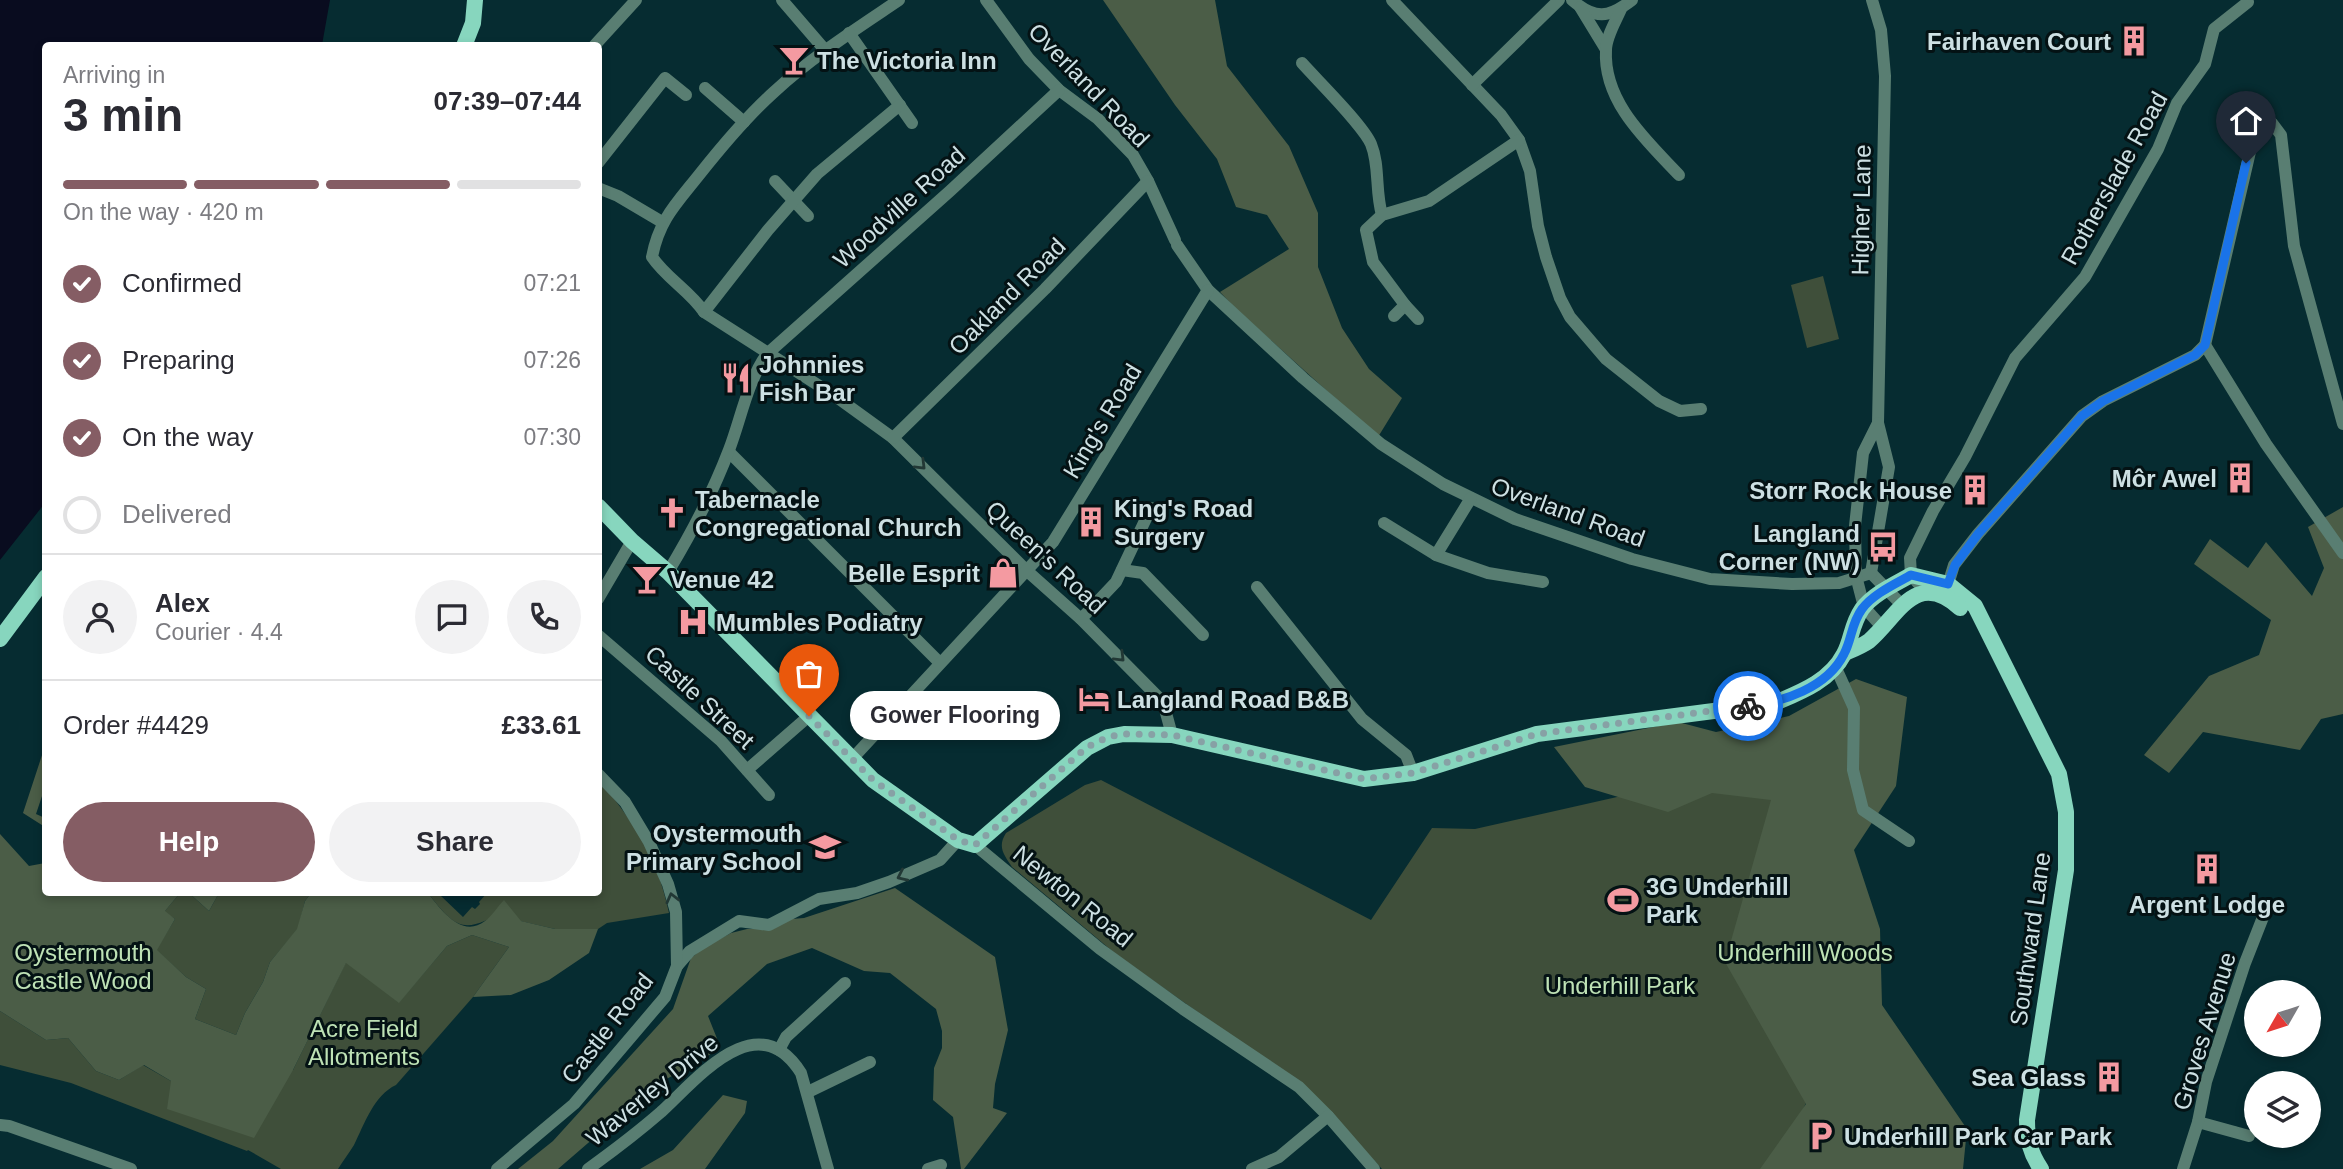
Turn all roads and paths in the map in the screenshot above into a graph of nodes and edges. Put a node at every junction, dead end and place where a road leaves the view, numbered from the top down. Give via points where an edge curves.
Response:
1 (475, 0) edge
2 (636, 0) edge
3 (782, 0) edge
4 (899, 0) edge
5 (986, 0) edge
6 (1392, 0) edge
7 (1559, 0) edge
8 (1632, 0) edge
9 (1872, 0) edge
10 (2248, 2) dead end
11 (1575, 3) edge
12 (1621, 9) junction
13 (849, 33) junction
14 (466, 42) edge
15 (598, 42) edge
16 (1605, 48) junction
17 (825, 50) junction
18 (1302, 63) dead end
19 (1472, 85) junction
20 (705, 88) dead end
21 (1059, 90) junction
22 (686, 95) dead end
23 (900, 105) junction
24 (744, 122) junction
25 (912, 124) dead end
26 (1519, 140) junction
27 (602, 158) edge
28 (1679, 176) dead end
29 (775, 181) dead end
30 (1148, 181) junction
31 (602, 190) edge
32 (793, 200) junction
33 (1382, 215) junction
34 (808, 216) dead end
35 (662, 222) junction
36 (1209, 290) junction
37 (1405, 305) junction
38 (704, 312) junction
39 (1394, 316) dead end
40 (1418, 319) dead end
41 (2205, 345) junction
42 (766, 354) junction
43 (1701, 410) dead end
44 (1878, 423) junction
45 (2343, 424) edge
46 (893, 438) junction
47 (729, 452) junction
48 (1471, 498) junction
49 (1151, 508) dead end
50 (602, 510) edge
51 (1384, 523) dead end
52 (632, 541) junction
53 (2343, 554) edge
54 (1436, 555) junction
55 (1026, 570) junction
56 (1122, 570) junction
57 (668, 572) junction
58 (1871, 573) junction
59 (1911, 575) junction
60 (1856, 576) junction
61 (42, 582) edge
62 (1543, 582) dead end
63 (1257, 587) dead end
64 (1885, 590) junction
65 (1947, 590) junction
66 (602, 592) edge
67 (1927, 594) junction
68 (1901, 604) junction
69 (1864, 607) junction
70 (1081, 619) junction
71 (1882, 627) junction
72 (1203, 635) dead end
73 (602, 638) edge
74 (0, 639) edge
75 (1840, 660) junction
76 (940, 663) junction
77 (809, 716) junction
78 (1172, 735) junction
79 (852, 759) junction
80 (747, 770) junction
81 (1413, 773) junction
82 (602, 778) edge
83 (769, 795) dead end
84 (958, 840) junction
85 (1909, 841) dead end
86 (975, 845) junction
87 (2267, 907) dead end
88 (677, 966) junction
89 (845, 983) dead end
90 (779, 1051) junction
91 (870, 1062) dead end
92 (808, 1092) junction
93 (1328, 1116) junction
94 (2198, 1122) junction
95 (0, 1125) edge
96 (2244, 1135) edge
97 (131, 1169) edge
98 (497, 1169) edge
99 (588, 1169) edge
100 (828, 1169) edge
101 (1252, 1169) edge
102 (1374, 1169) edge
103 (2041, 1169) edge
104 (2183, 1169) edge

1 - 14 main road
2 - 15 street
3 - 17 street
4 - 13 street
5 - 21 street, Overland Road via 1029,59
6 - 19 street
7 - 19 street
8 - 12 street
9 - 44 street, Higher Lane via 1881,30 1885,76
10 - 59 street, Rotherslade Road via 2214,29 2205,64 2177,103 2158,149 2085,276 2015,358 1910,558
11 - 12 street via 1590,13 1606,15
11 - 16 street
12 - 16 street
13 - 17 street
13 - 23 street
16 - 28 street via 1610,83 1623,111
17 - 24 street
18 - 33 street via 1370,142
19 - 26 street
20 - 24 street
21 - 30 street, Overland Road via 1098,119 1133,155
21 - 42 street, Woodville Road
22 - 27 street via 665,78
23 - 25 street
23 - 32 street
24 - 35 street
26 - 33 street via 1429,201
26 - 43 street via 1530,171 1546,257 1570,317 1606,359 1659,401 1680,411
29 - 32 street
30 - 36 street, Overland Road via 1176,242
30 - 46 street, Oakland Road
31 - 35 street
32 - 34 street
32 - 38 street
33 - 37 street via 1366,230 1373,262
35 - 38 street, Queen's Road via 652,257
36 - 48 street, Overland Road via 1381,444
36 - 55 street, King's Road via 1053,542
37 - 39 street
37 - 40 street
38 - 42 street, Queen's Road
41 - 45 street via 2253,139 2261,126 2272,123 2281,135 2294,246
41 - 53 street via 2266,444
41 - 65 street via 2195,355 2082,416 1978,534 1955,565
42 - 46 street, Queen's Road
42 - 47 street via 756,369
44 - 58 street, Higher Lane via 1889,467
44 - 60 street, Higher Lane via 1863,453 1855,526
46 -> 55 street, Queen's Road
47 - 57 street
47 - 76 street
48 - 54 street
48 - 60 street, Overland Road via 1558,535 1710,579 1792,584 1839,583
49 - 56 street
50 - 52 main road, Newton Road
51 - 54 street
52 - 57 main road, Newton Road
52 - 66 street
54 - 62 street via 1488,573
55 - 70 street, Queen's Road
55 - 76 street, King's Road
56 - 70 street
56 - 72 street via 1143,573
57 - 77 main road, Newton Road
58 - 60 street, Overland Road
58 - 64 street
59 - 64 main road
59 - 65 main road
59 - 67 street
60 - 69 street, Higher Lane
61 - 74 main road
63 - 81 street via 1362,719 1406,755
64 - 68 street
64 - 69 main road
65 - 67 main road
65 - 103 main road, Southward Lane via 1992,643 2059,774 2067,813 2066,870 2027,1120 2027,1139
67 - 68 main road
68 - 71 main road
69 - 71 street, Higher Lane
69 - 75 main road
70 -> 78 street, Queen's Road via 1163,702
71 - 75 main road
73 - 80 street, Castle Street via 689,711
75 - 81 main road via 1809,688 1775,703 1537,734
75 - 85 street via 1854,708 1853,769 1863,810
76 - 79 street, King's Road
77 - 79 main road, Newton Road
77 - 80 street
78 - 81 main road via 1364,779
78 - 86 main road via 1124,734 1087,747
79 - 84 main road, Newton Road via 873,780
80 - 83 street, Castle Street
88 -> 82 street, Castle Road via 676,912 668,884 625,802
84 - 86 main road, Newton Road
84 -> 88 street via 940,860 889,882 819,899 769,925 739,921 690,951
86 - 93 street, Newton Road via 1100,949 1299,1087
87 - 94 street, Groves Avenue via 2206,1082
88 - 98 street, Castle Road via 665,997 574,1104
89 - 90 street via 786,1037
90 - 92 street via 793,1060
90 - 99 street, Waverley Drive via 754,1045 732,1050
91 - 92 street
92 - 100 street
93 - 101 street via 1279,1157
93 - 102 street, Newton Road
94 - 96 street
94 - 104 street, Groves Avenue
95 - 97 street

